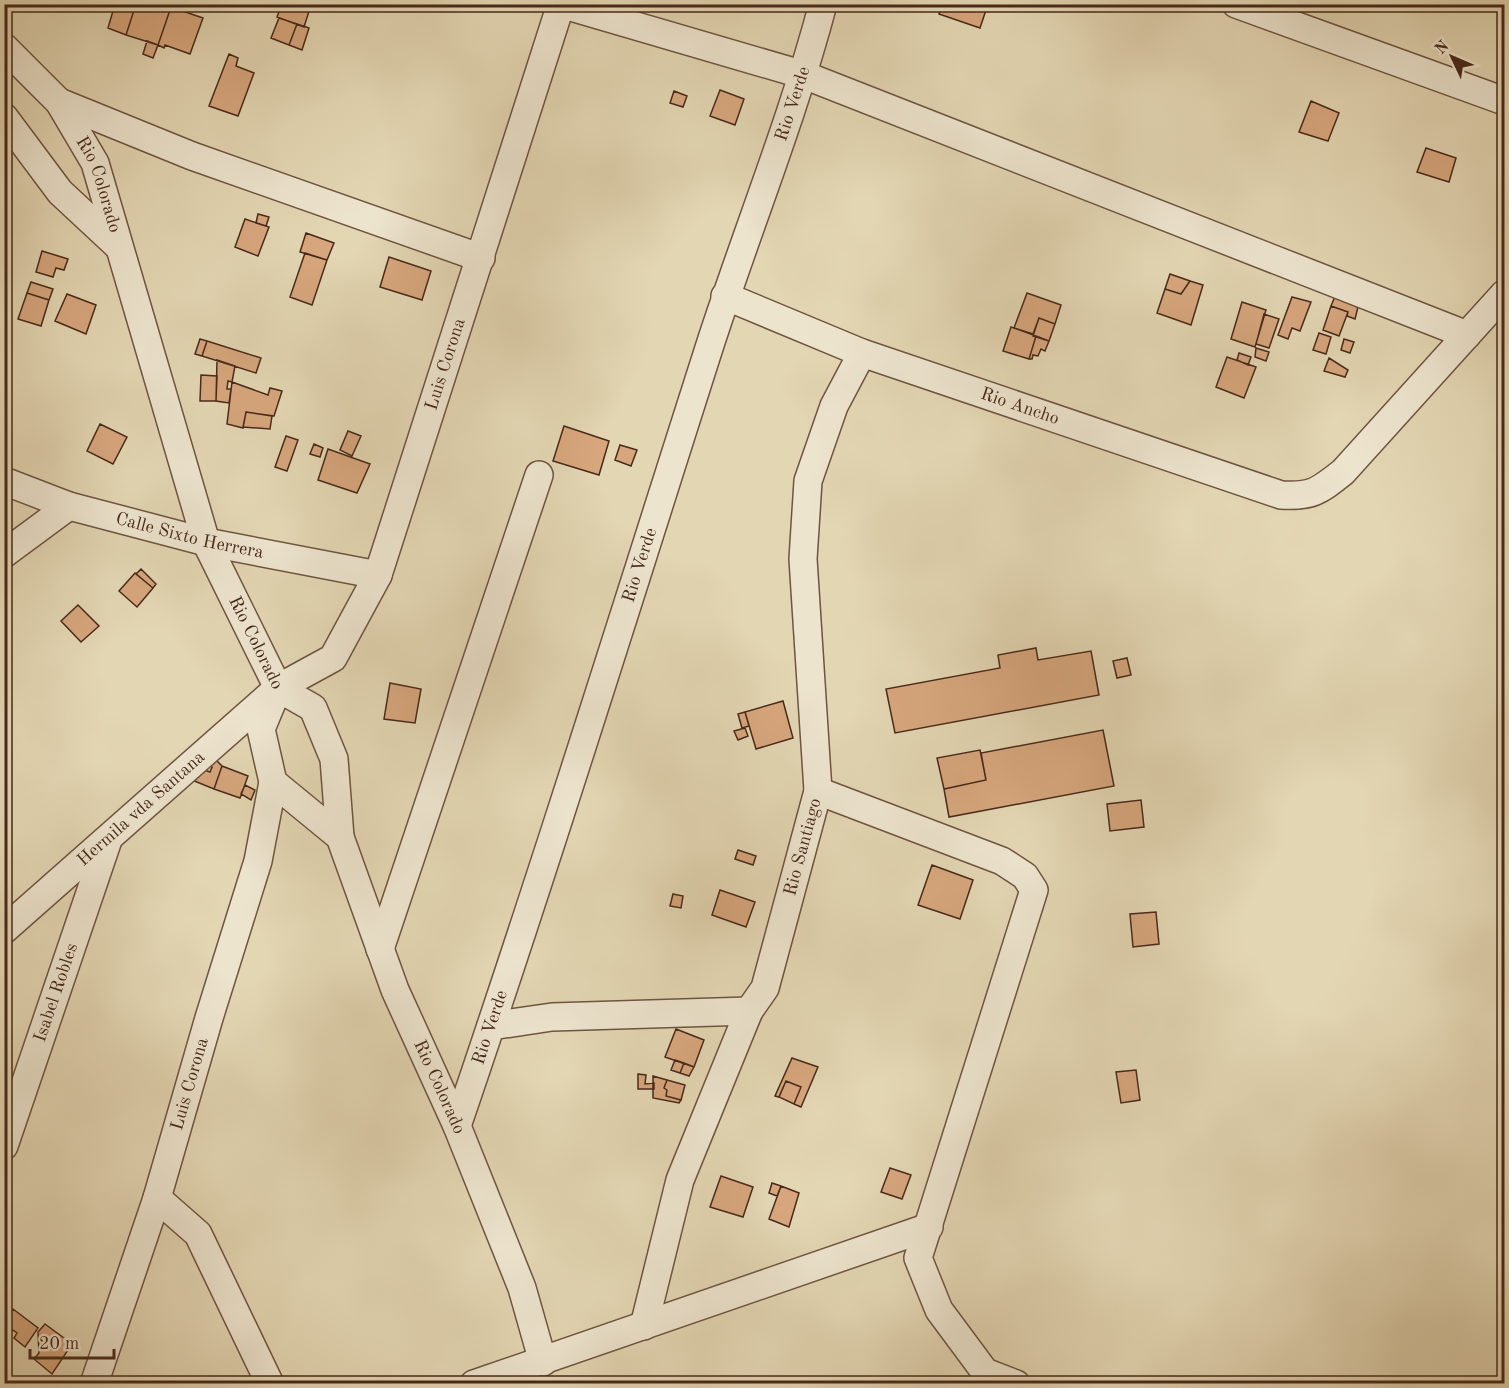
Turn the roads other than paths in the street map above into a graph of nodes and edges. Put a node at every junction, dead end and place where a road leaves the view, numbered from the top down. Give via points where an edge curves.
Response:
1 (561, 4) edge
2 (823, 4) edge
3 (1236, 4) edge
4 (4, 47) edge
5 (804, 75) junction
6 (1504, 101) edge
7 (59, 102) junction
8 (4, 117) edge
9 (120, 248) junction
10 (481, 258) junction
11 (1504, 294) edge
12 (726, 296) junction
13 (1467, 335) junction
14 (862, 352) junction
15 (539, 475) dead end
16 (4, 481) edge
17 (69, 506) junction
18 (206, 542) junction
19 (4, 554) edge
20 (378, 575) junction
21 (278, 688) junction
22 (273, 782) junction
23 (818, 791) junction
24 (340, 837) junction
25 (109, 838) junction
26 (4, 930) edge
27 (380, 949) junction
28 (749, 1011) junction
29 (491, 1026) junction
30 (457, 1126) junction
31 (4, 1146) edge
32 (158, 1198) junction
33 (928, 1227) junction
34 (644, 1326) junction
35 (543, 1362) junction
36 (94, 1383) edge
37 (270, 1383) edge
38 (474, 1383) edge
39 (1016, 1383) edge

1 - 5 street
1 - 10 street, Luis Corona
2 - 5 street, Rio Verde
3 - 6 street
4 - 7 street, Rio Colorado
5 - 12 street, Rio Verde
5 - 13 street
7 - 9 street, Rio Colorado via 94,163
7 - 10 street via 192,156
8 - 9 street via 60,192
9 - 18 street, Rio Colorado
10 - 20 street, Luis Corona
11 - 13 street
12 - 14 street, Rio Ancho
12 - 29 street, Rio Verde
13 - 14 street, Rio Ancho via 1343,472 1304,497 1281,495
14 - 23 street, Rio Santiago via 834,406 808,480 803,559
15 - 27 street
16 - 17 street, Calle Sixto Herrera
17 - 18 street, Calle Sixto Herrera
17 - 19 street
18 - 20 street, Calle Sixto Herrera
18 - 21 street, Rio Colorado
20 - 21 street, Luis Corona via 333,658
21 - 22 street, Rio Colorado via 261,729
21 - 24 street, Rio Colorado via 313,708 334,759
21 - 25 street, Hermila vda Santana
22 - 24 street
22 - 32 street, Luis Corona via 258,861 208,1018
23 - 28 street, Rio Santiago via 771,968 765,987
23 - 33 street via 1002,861 1025,876 1034,890
24 - 27 street, Rio Colorado
25 - 26 street, Hermila vda Santana
25 - 31 street, Isabel Robles
27 - 30 street, Rio Colorado via 394,990
28 - 29 street via 552,1017
28 - 34 street, Rio Santiago via 680,1180
29 - 30 street, Rio Verde
30 - 35 street, Rio Colorado via 522,1288
32 - 36 street, Luis Corona
32 - 37 street via 198,1234
33 - 34 street
33 - 39 street via 918,1258 939,1310 985,1372
34 - 35 street
35 - 38 street

